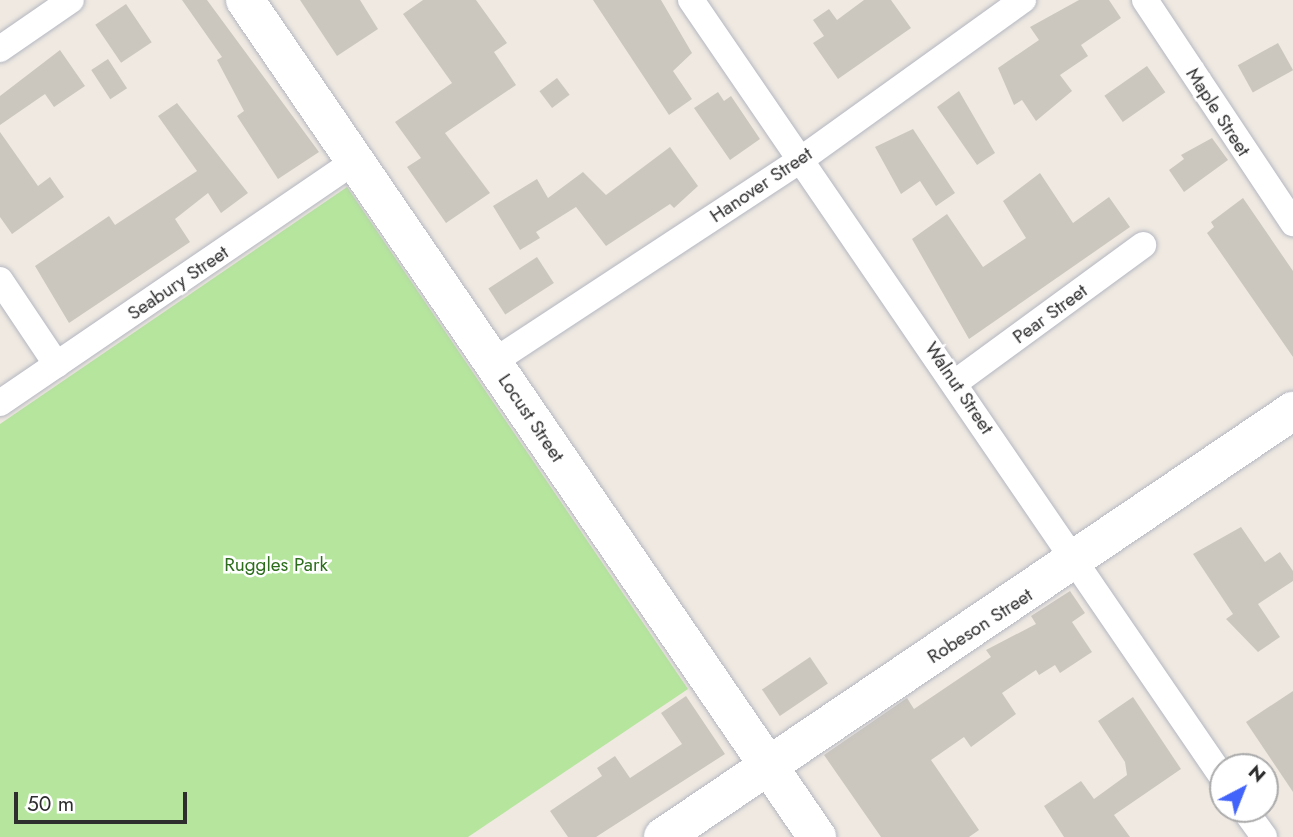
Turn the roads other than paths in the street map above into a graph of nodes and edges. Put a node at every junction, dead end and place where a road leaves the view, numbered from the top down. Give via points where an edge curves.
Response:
1 (71, 0) edge
2 (245, 0) edge
3 (691, 0) edge
4 (1023, 0) edge
5 (1145, 0) edge
6 (0, 50) edge
7 (803, 158) junction
8 (355, 161) junction
9 (1293, 223) edge
10 (1143, 245) dead end
11 (0, 281) edge
12 (493, 362) junction
13 (57, 365) junction
14 (956, 382) junction
15 (0, 403) edge
16 (1293, 411) edge
17 (1075, 563) junction
18 (1209, 758) edge
19 (769, 765) junction
20 (663, 837) edge
21 (817, 837) edge

1 - 6 street
2 - 8 street, Locust Street
3 - 7 street, Walnut Street
4 - 7 street, Hanover Street
5 - 9 street, Maple Street
7 - 12 street, Hanover Street
7 - 14 street, Walnut Street
8 - 12 street, Locust Street
8 - 13 street, Seabury Street
10 - 14 street, Pear Street
11 - 13 street
12 - 19 street, Locust Street
13 - 15 street, Seabury Street
14 - 17 street, Walnut Street
16 - 17 street, Robeson Street
17 - 18 street, Walnut Street
17 - 19 street, Robeson Street
19 - 20 street, Robeson Street
19 - 21 street, Locust Street

